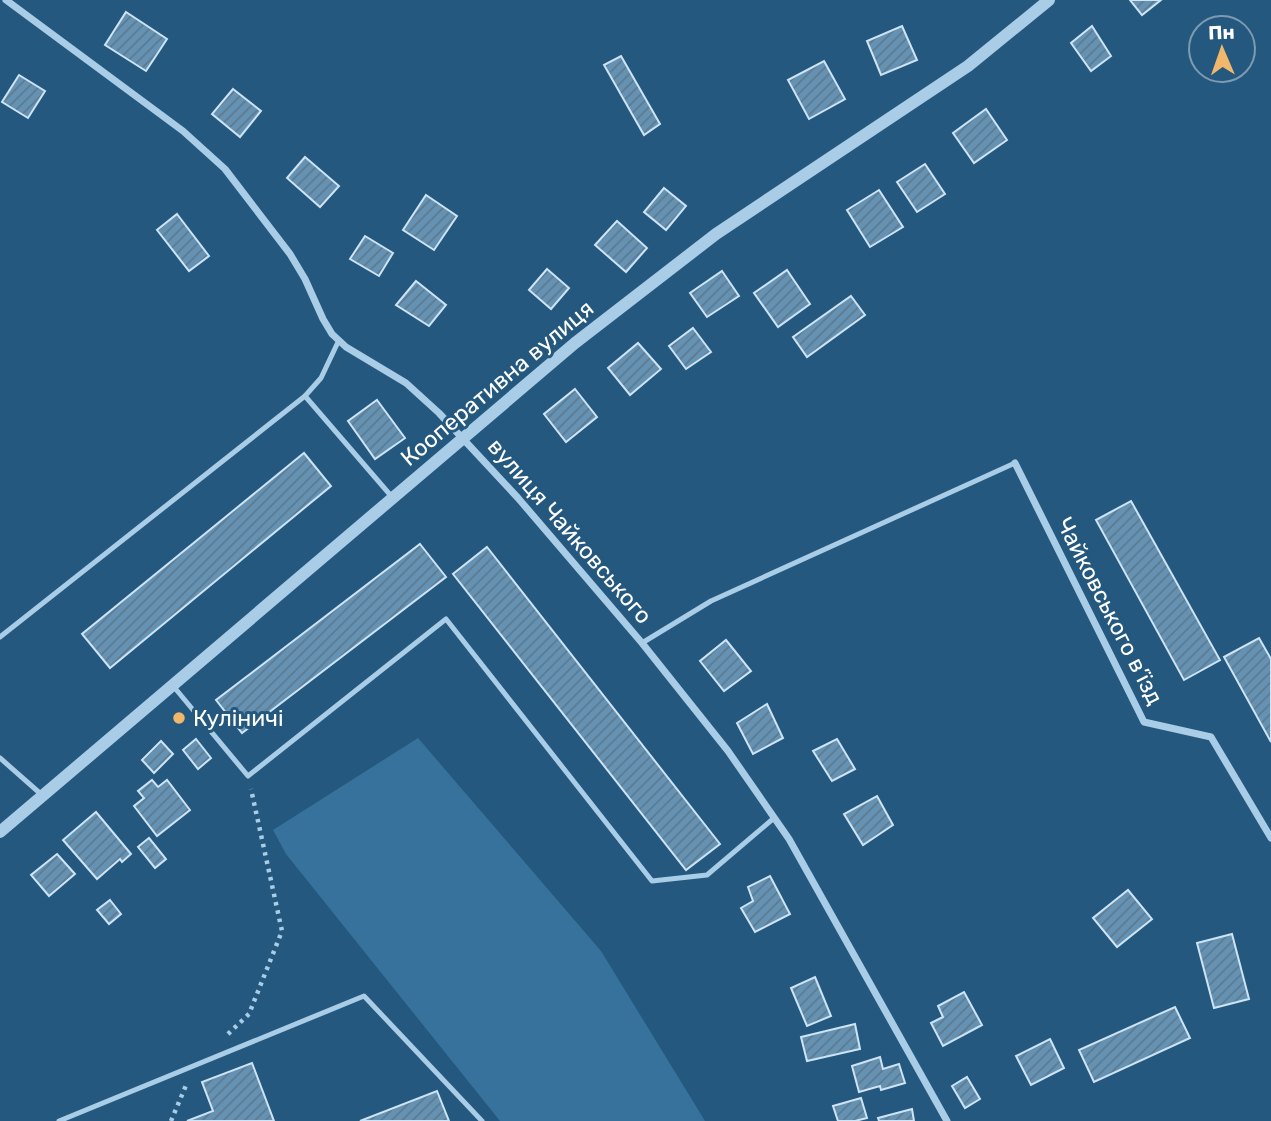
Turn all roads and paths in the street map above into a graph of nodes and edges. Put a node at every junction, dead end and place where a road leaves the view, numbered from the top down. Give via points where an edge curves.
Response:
1 (6, 0) edge
2 (1048, 0) edge
3 (339, 340) junction
4 (305, 396) junction
5 (463, 438) junction
6 (1015, 463) joint
7 (393, 499) junction
8 (0, 638) edge
9 (642, 643) junction
10 (172, 685) junction
11 (0, 758) edge
12 (248, 776) junction
13 (43, 796) junction
14 (774, 818) junction
15 (0, 832) edge
16 (1271, 838) edge
17 (224, 1039) dead end
18 (199, 1063) junction
19 (59, 1121) edge
20 (171, 1121) edge
21 (482, 1121) edge
22 (947, 1121) edge

1 - 3 street, вулиця Чайковського via 183,131 225,169 290,254 323,319
2 - 5 street, Кооперативна вулиця via 968,66 668,270
3 - 4 lane via 321,378
3 - 5 street, вулиця Чайковського via 406,383
4 - 7 lane
4 - 8 lane
5 - 7 street, Кооперативна вулиця
5 - 9 street, вулиця Чайковського
6 - 9 lane via 711,601
6 - 16 street, Чайковського в’їзд via 1144,722 1211,737
7 - 10 street, Кооперативна вулиця
9 - 14 street, вулиця Чайковського via 687,696
10 - 12 lane
10 - 13 street, Кооперативна вулиця
11 - 13 lane
12 - 14 lane via 446,620 652,881 707,875
12 - 17 path via 282,931 249,1014
13 - 15 street, Кооперативна вулиця
14 - 22 street, вулиця Чайковського
18 - 19 lane
18 - 20 path
18 - 21 lane via 364,996

